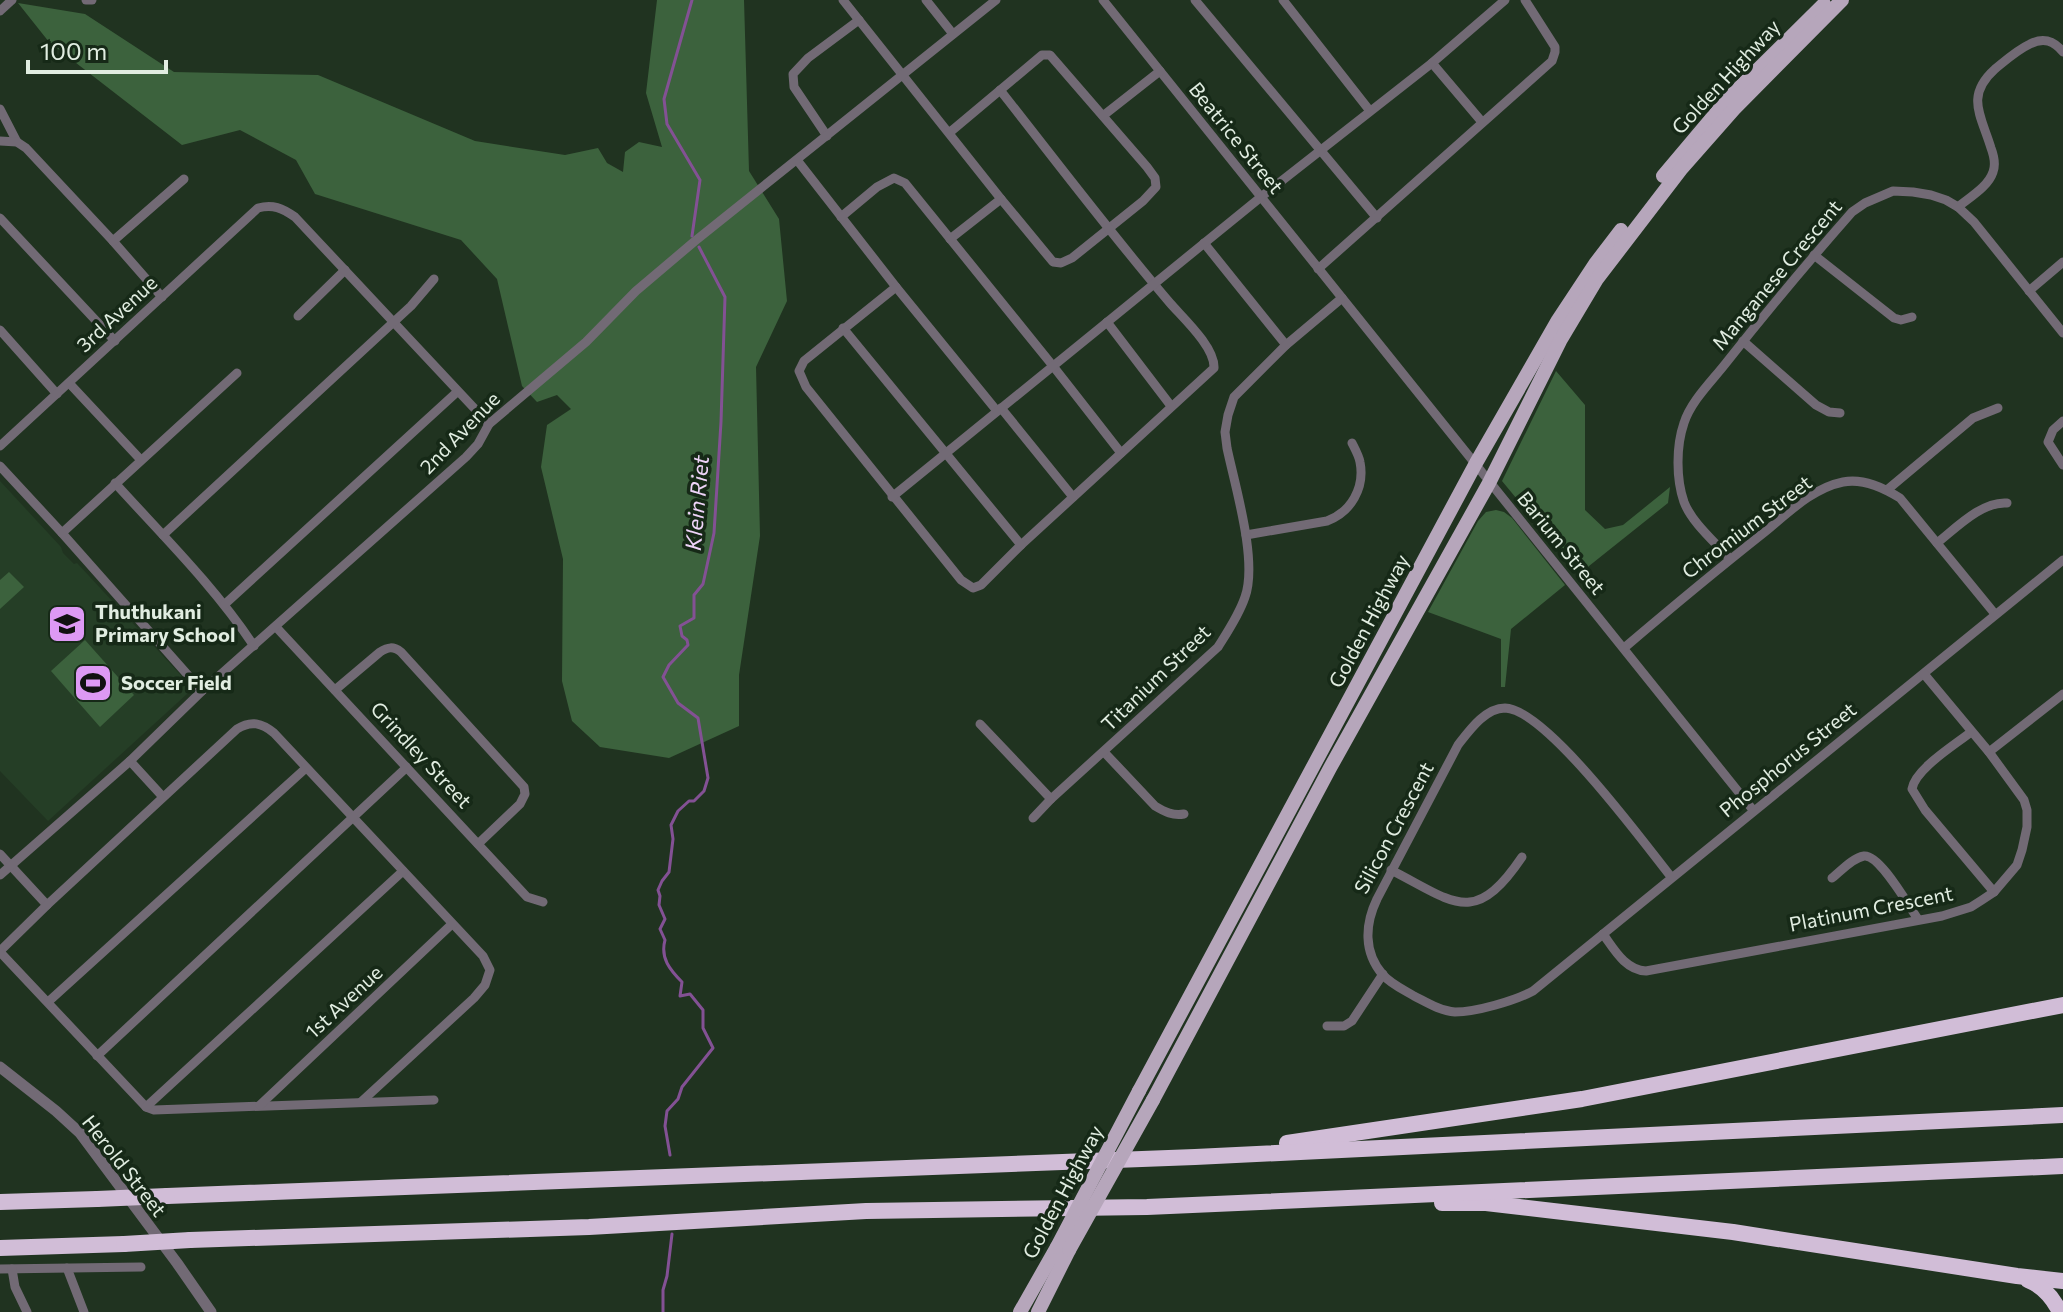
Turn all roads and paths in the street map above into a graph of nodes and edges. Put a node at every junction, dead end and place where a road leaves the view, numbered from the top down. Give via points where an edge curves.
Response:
1 (12, 0) edge
2 (843, 0) edge
3 (926, 0) edge
4 (996, 0) edge
5 (1195, 0) edge
6 (1283, 0) edge
7 (1505, 0) edge
8 (1525, 0) edge
9 (1829, 0) edge
10 (1842, 0) edge
11 (1108, 2) edge
12 (0, 11) edge
13 (859, 20) junction
14 (953, 34) junction
15 (2063, 52) edge
16 (1432, 63) junction
17 (1160, 71) junction
18 (903, 75) junction
19 (1000, 90) junction
20 (0, 109) edge
21 (1370, 111) junction
22 (1104, 115) junction
23 (1482, 122) junction
24 (949, 133) junction
25 (827, 136) junction
26 (0, 141) edge
27 (17, 142) junction
28 (1319, 150) junction
29 (797, 160) junction
30 (184, 179) dead end
31 (1261, 197) junction
32 (1001, 199) junction
33 (1958, 207) junction
34 (841, 217) junction
35 (0, 218) edge
36 (1377, 218) junction
37 (1110, 228) junction
38 (950, 239) junction
39 (113, 241) junction
40 (1204, 243) junction
41 (1814, 255) junction
42 (2063, 262) edge
43 (1318, 269) junction
44 (345, 270) junction
45 (434, 279) dead end
46 (1154, 284) junction
47 (896, 287) junction
48 (2029, 291) junction
49 (162, 297) junction
50 (1342, 298) junction
51 (298, 316) dead end
52 (1912, 317) dead end
53 (392, 322) junction
54 (1107, 322) junction
55 (843, 328) junction
56 (0, 330) edge
57 (2063, 333) edge
58 (115, 341) junction
59 (1743, 341) junction
60 (4, 342) edge
61 (1286, 345) junction
62 (1053, 366) junction
63 (237, 373) dead end
64 (69, 383) junction
65 (457, 392) junction
66 (57, 394) junction
67 (1171, 406) junction
68 (1998, 408) dead end
69 (999, 410) junction
70 (1840, 413) dead end
71 (2063, 421) edge
72 (489, 424) junction
73 (1352, 443) dead end
74 (0, 446) edge
75 (1121, 453) junction
76 (945, 454) junction
77 (140, 459) junction
78 (1476, 463) junction
79 (2063, 465) edge
80 (0, 466) edge
81 (115, 483) junction
82 (1489, 483) junction
83 (1887, 490) junction
84 (892, 497) junction
85 (1073, 497) junction
86 (2007, 503) dead end
87 (62, 533) junction
88 (163, 535) junction
89 (1246, 535) junction
90 (1937, 543) junction
91 (1021, 545) junction
92 (1730, 559) junction
93 (2063, 560) edge
94 (225, 604) junction
95 (1995, 614) junction
96 (276, 627) junction
97 (254, 646) junction
98 (1624, 648) junction
99 (1924, 674) junction
100 (335, 690) junction
101 (202, 691) junction
102 (2063, 694) edge
103 (980, 724) dead end
104 (1971, 732) junction
105 (1104, 752) junction
106 (1989, 752) junction
107 (130, 761) junction
108 (407, 767) junction
109 (306, 768) junction
110 (163, 797) junction
111 (1051, 799) junction
112 (1753, 810) junction
113 (1184, 814) dead end
114 (353, 818) junction
115 (1033, 818) dead end
116 (478, 844) junction
117 (0, 854) edge
118 (1522, 857) dead end
119 (10, 865) junction
120 (1391, 870) junction
121 (403, 871) junction
122 (0, 875) edge
123 (1672, 878) junction
124 (1832, 878) dead end
125 (1994, 892) junction
126 (543, 902) dead end
127 (47, 905) junction
128 (1918, 919) junction
129 (452, 924) junction
130 (1603, 934) junction
131 (0, 951) edge
132 (1383, 974) junction
133 (48, 1002) junction
134 (2063, 1005) edge
135 (1327, 1026) dead end
136 (97, 1056) junction
137 (0, 1067) edge
138 (434, 1100) dead end
139 (361, 1102) junction
140 (260, 1105) junction
141 (146, 1107) junction
142 (2063, 1115) edge
143 (1195, 1157) junction
144 (2063, 1166) edge
145 (0, 1202) edge
146 (1211, 1203) junction
147 (0, 1248) edge
148 (1063, 1249) junction
149 (141, 1267) dead end
150 (67, 1268) junction
151 (0, 1269) edge
152 (12, 1269) junction
153 (2017, 1276) junction
154 (2063, 1281) edge
155 (27, 1312) edge
156 (84, 1312) edge
157 (211, 1312) edge
158 (1020, 1312) edge
159 (1038, 1312) edge
160 (2060, 1312) edge

1 - 12 street
2 - 13 street
3 - 14 street
4 - 14 street, 2nd Avenue
5 - 28 street
6 - 21 street
7 - 16 street
8 - 23 street via 1552,40 1554,56
9 - 78 main road, Golden Highway via 1728,99 1595,264
10 - 82 main road, Golden Highway via 1682,168 1597,279
11 - 17 street, Beatrice Street
13 - 18 street
13 - 25 street via 793,74 794,87
14 - 18 street, 2nd Avenue
15 - 33 street via 2049,41 2034,42 1980,85 1978,111 1994,171
16 - 21 street
16 - 23 street
17 - 22 street
17 - 31 street, Beatrice Street
18 - 24 street
18 - 25 street, 2nd Avenue
19 - 22 street via 1042,55 1050,55
19 - 24 street
19 - 37 street
20 - 27 street
21 - 28 street
22 - 37 street via 1156,182 1152,193
23 - 36 street
24 - 32 street
25 - 29 street, 2nd Avenue
26 - 27 street
27 - 39 street
28 - 31 street
28 - 36 street
29 - 34 street
29 - 72 street, 2nd Avenue via 636,291 586,342
30 - 39 street
31 - 40 street
31 - 43 street, Beatrice Street
32 - 37 street via 1057,263 1072,258
32 - 38 street
33 - 41 street, Manganese Crescent via 1931,195 1893,191 1852,212
33 - 48 street, Manganese Crescent
34 - 38 street via 894,178 905,183
34 - 47 street
35 - 58 street
36 - 43 street
37 - 46 street
38 - 62 street
39 - 49 street
40 - 46 street
40 - 61 street
41 - 52 street via 1894,318
41 - 59 street, Manganese Crescent
42 - 48 street
43 - 50 street, Beatrice Street
44 - 49 street, 3rd Avenue via 295,217 269,205 258,208
44 - 51 street
44 - 53 street
45 - 53 street
46 - 54 street
46 - 67 street via 1214,363 1211,372
47 - 55 street
47 - 69 street
48 - 57 street, Manganese Crescent
49 - 58 street, 3rd Avenue
50 - 61 street, Titanium Street
50 - 78 street, Barium Street
53 - 65 street
53 - 88 street
54 - 62 street
54 - 67 street
55 - 76 street
55 - 84 street via 804,361 801,379
56 - 60 street
58 - 64 street, 3rd Avenue
59 - 70 street via 1816,405
59 - 92 street, Manganese Crescent via 1692,406 1678,463 1685,506
60 - 66 street
61 - 89 street, Titanium Street via 1234,397 1228,415 1227,448
62 - 69 street
62 - 75 street
63 - 77 street
64 - 66 street, 3rd Avenue
64 - 77 street
65 - 72 street
65 - 94 street
66 - 74 street, 3rd Avenue
67 - 75 street
68 - 83 street via 1973,418
69 - 76 street
69 - 85 street
71 - 79 street via 2048,442
72 - 96 street, 2nd Avenue via 466,457
73 - 89 street via 1360,460 1360,478 1345,512 1327,521
75 - 85 street
76 - 84 street
76 - 91 street
77 - 81 street
78 - 82 street, Barium Street
78 - 148 main road, Golden Highway, bridge via 1139,1091
80 - 87 street
81 - 87 street
81 - 88 street
82 - 98 street, Barium Street
82 - 148 main road, Golden Highway, bridge via 1153,1100
83 - 90 street
83 - 92 street, Chromium Street via 1845,482 1814,493
84 - 91 street via 973,588
85 - 91 street
86 - 90 street via 1986,506
87 - 101 street
88 - 94 street
89 - 105 street, Titanium Street via 1247,594 1218,647
90 - 95 street
92 - 98 street, Chromium Street
93 - 95 street
94 - 97 street
95 - 99 street, Phosphorus Street
96 - 97 street, 2nd Avenue
96 - 100 street, Grindley Street
97 - 101 street, 2nd Avenue
98 - 112 street, Barium Street
99 - 104 street, Platinum Crescent
99 - 112 street, Phosphorus Street
100 - 108 street, Grindley Street
100 - 116 street via 387,647 401,652 524,787 520,804
101 - 107 street, 2nd Avenue
102 - 106 street
103 - 111 street
104 - 106 street, Platinum Crescent
104 - 125 street via 1920,773 1912,789
105 - 111 street, Titanium Street
105 - 113 street via 1155,806
106 - 125 street, Platinum Crescent via 2027,810 2017,865
107 - 110 street
107 - 119 street, 2nd Avenue
108 - 114 street
108 - 116 street, Grindley Street
109 - 110 street via 265,726 249,723
109 - 114 street
109 - 133 street
110 - 127 street
111 - 115 street, Titanium Street
112 - 123 street, Phosphorus Street
114 - 121 street
114 - 136 street
116 - 126 street, Grindley Street via 527,897
117 - 119 street
118 - 120 street via 1498,886 1469,904
119 - 122 street, 2nd Avenue
119 - 127 street
120 - 123 street, Silicon Crescent via 1458,745 1487,714 1506,708 1526,715 1578,762
120 - 132 street, Silicon Crescent via 1368,926 1368,945
121 - 129 street
121 - 141 street
123 - 130 street, Phosphorus Street
124 - 128 street via 1849,863 1872,857
125 - 128 street, Platinum Crescent via 1971,907
127 - 131 street
128 - 130 street, Platinum Crescent via 1646,971 1629,966
129 - 139 street via 489,965 490,976 474,998
129 - 140 street, 1st Avenue
130 - 132 street via 1521,998 1473,1009 1438,1008
131 - 133 street
132 - 135 street via 1352,1021
133 - 136 street
134 - 143 highway via 1582,1099
136 - 141 street
137 - 157 street, Herold Street via 80,1133
138 - 139 street
139 - 140 street
140 - 141 street
142 - 143 highway
143 - 145 highway, bridge
144 - 146 highway
146 - 147 highway, bridge via 866,1211 589,1227
146 - 153 highway via 1486,1203 1733,1232
148 - 158 main road, Golden Highway
148 - 159 main road, Golden Highway
149 - 150 street
150 - 152 street
150 - 156 street
151 - 152 street
152 - 155 street
153 - 154 highway
153 - 160 highway via 2050,1295

